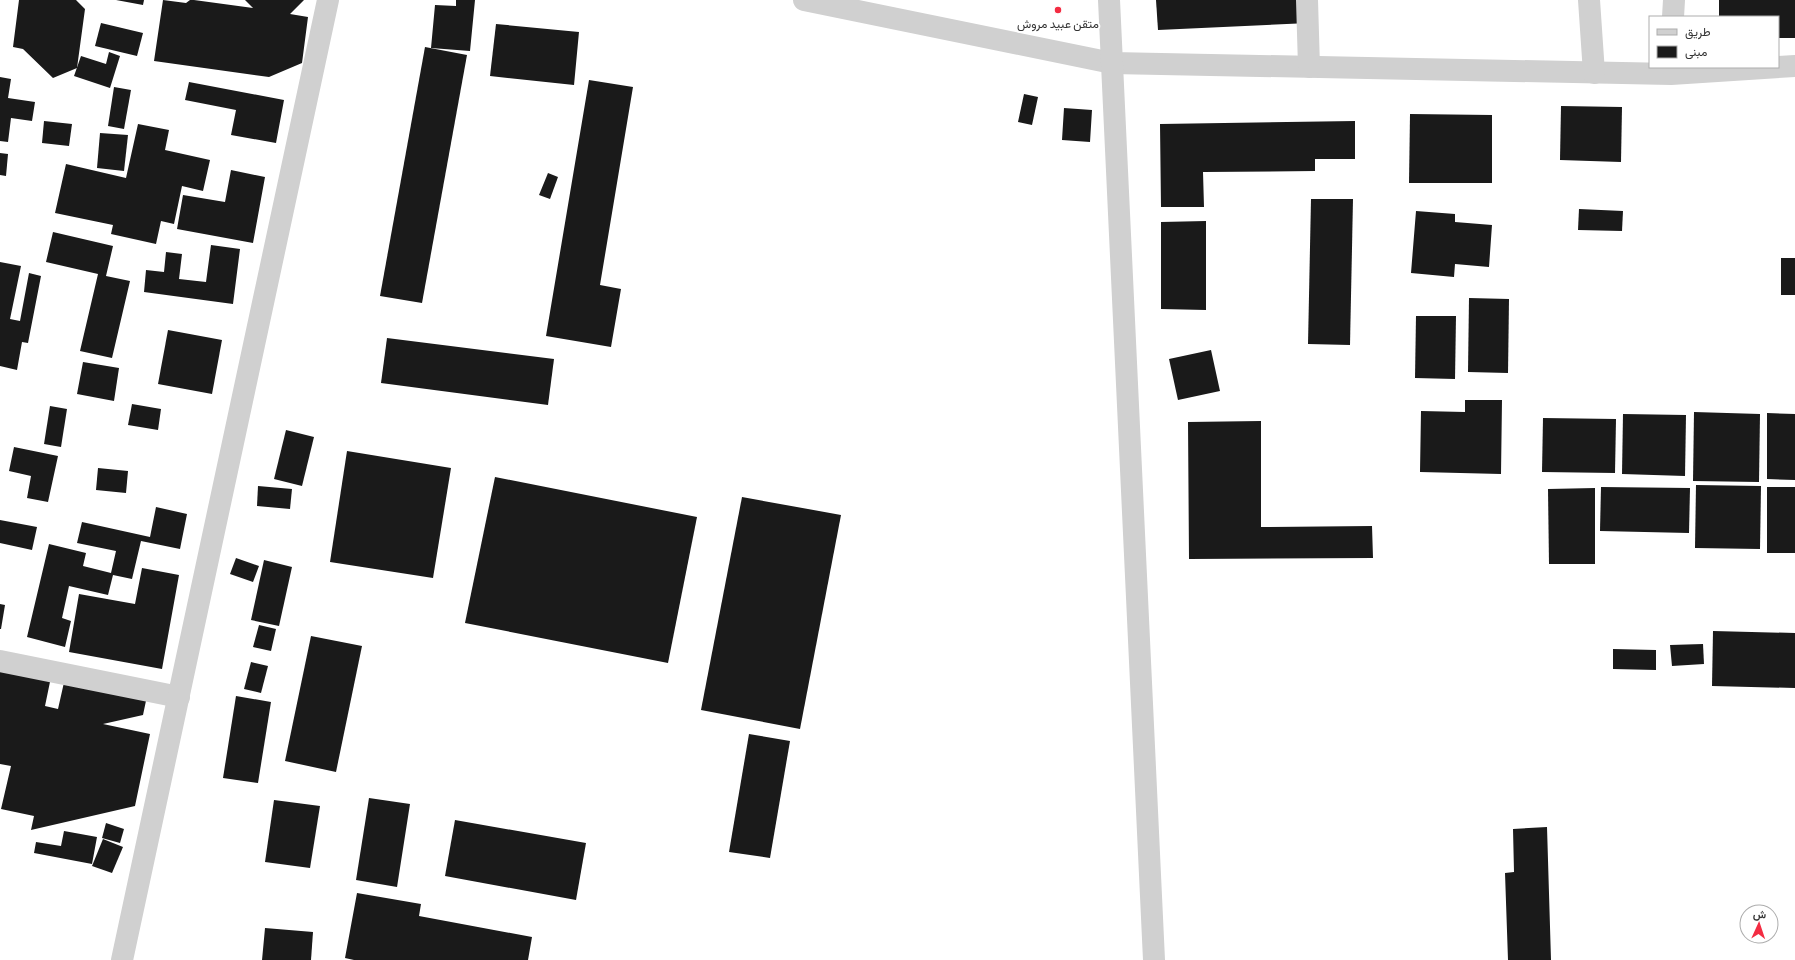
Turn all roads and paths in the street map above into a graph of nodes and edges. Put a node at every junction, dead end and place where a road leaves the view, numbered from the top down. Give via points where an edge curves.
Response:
1 (328, 0) edge
2 (804, 0) edge
3 (1109, 0) edge
4 (1307, 0) edge
5 (1589, 0) edge
6 (1674, 0) edge
7 (1673, 16) edge
8 (1112, 63) junction
9 (1795, 66) edge
10 (1309, 67) junction
11 (1779, 67) edge
12 (1733, 68) edge
13 (1671, 70) edge
14 (1594, 72) junction
15 (0, 661) edge
16 (179, 697) junction
17 (122, 960) edge
18 (1154, 960) edge

1 - 16 street
2 - 8 street
3 - 8 street
4 - 10 street
5 - 14 street
6 - 7 street
8 - 10 street
8 - 18 street
9 - 11 street
10 - 14 street
12 - 13 street
13 - 14 street
15 - 16 street
16 - 17 street

